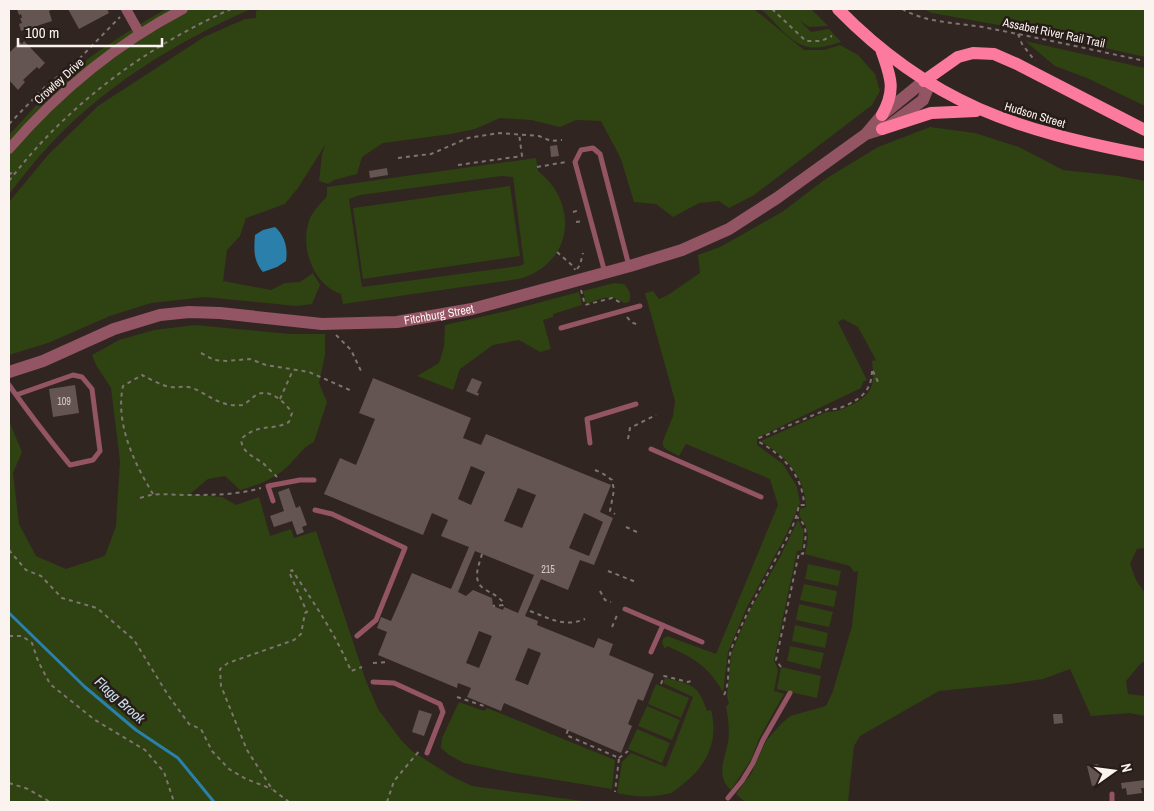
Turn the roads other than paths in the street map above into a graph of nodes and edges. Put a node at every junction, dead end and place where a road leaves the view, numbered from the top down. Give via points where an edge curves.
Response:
1 (183, 9) edge
2 (838, 9) edge
3 (123, 13) edge
4 (140, 34) junction
5 (880, 49) junction
6 (924, 82) junction
7 (981, 111) junction
8 (882, 115) junction
9 (882, 129) junction
10 (1145, 130) edge
11 (866, 134) junction
12 (9, 149) edge
13 (1145, 155) edge
14 (630, 266) junction
15 (606, 273) junction
16 (640, 306) dead end
17 (561, 328) dead end
18 (9, 372) edge
19 (9, 385) edge
20 (16, 395) junction
21 (636, 404) dead end
22 (590, 443) dead end
23 (651, 449) dead end
24 (314, 480) dead end
25 (761, 498) dead end
26 (273, 501) dead end
27 (315, 510) dead end
28 (625, 609) dead end
29 (663, 625) junction
30 (357, 636) dead end
31 (702, 642) dead end
32 (651, 652) dead end
33 (373, 682) dead end
34 (790, 693) dead end
35 (427, 753) dead end
36 (1112, 794) dead end
37 (728, 798) dead end
38 (1112, 802) edge

1 - 4 street, Crowley Drive
2 - 5 main road, Hudson Street
3 - 4 street
4 - 12 street, Crowley Drive via 66,90
5 - 6 main road, Hudson Street
5 - 8 main road via 892,85
6 - 7 main road, Hudson Street
6 - 8 street
6 - 9 street via 923,100
6 - 10 main road via 951,62 973,52 994,54
7 - 9 main road via 931,113
7 - 13 main road, Hudson Street via 1047,134
8 - 11 street
9 - 11 street
11 - 14 street, Fitchburg Street via 729,229 682,250
14 - 15 street, Fitchburg Street
14 - 15 lane via 600,154 593,148 580,150 575,162
15 - 18 street, Fitchburg Street via 463,311 397,322 322,324 220,313 160,315 114,329 43,361
16 - 17 lane
19 - 20 lane
20 - 20 lane via 70,465 93,460 100,452 92,389 82,377 73,374
21 - 22 lane via 588,420
23 - 25 lane
24 - 26 lane via 268,486
27 - 30 lane via 332,514 405,548 376,620
28 - 29 lane
29 - 31 lane
29 - 32 lane
33 - 35 lane via 394,682 440,704 443,712
34 - 37 lane via 753,763
36 - 38 lane

